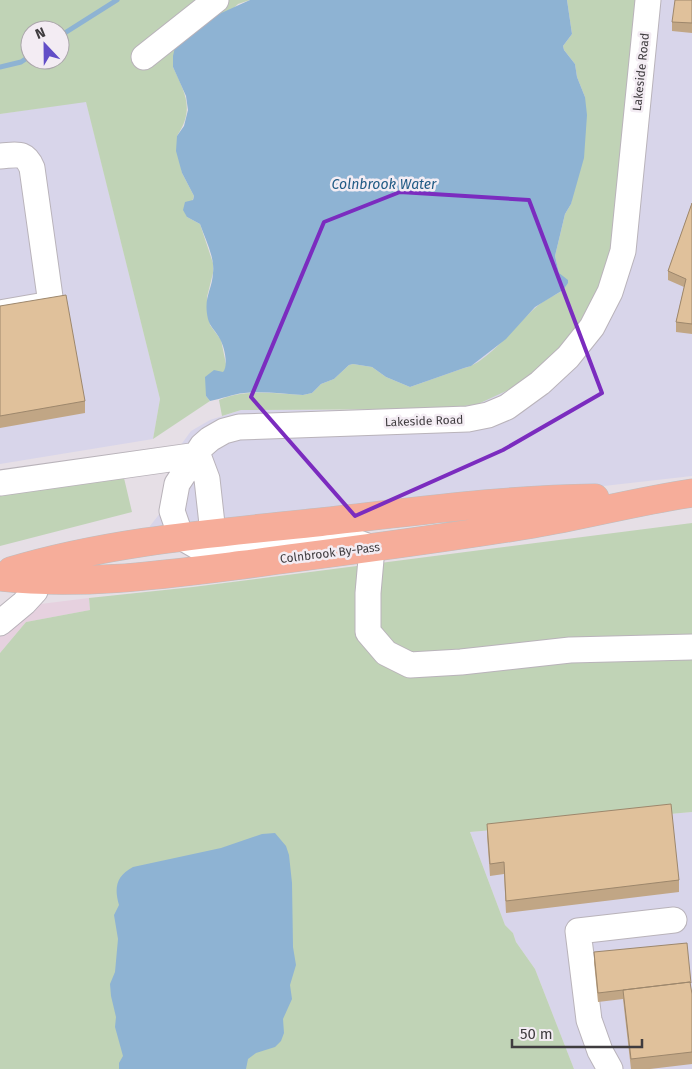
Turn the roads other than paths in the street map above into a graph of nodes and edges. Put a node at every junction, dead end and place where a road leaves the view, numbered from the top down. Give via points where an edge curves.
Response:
1 (216, 0) edge
2 (648, 0) edge
3 (144, 57) dead end
4 (0, 156) edge
5 (0, 313) edge
6 (198, 455) junction
7 (0, 483) edge
8 (692, 493) edge
9 (657, 498) junction
10 (198, 540) junction
11 (372, 548) junction
12 (35, 572) junction
13 (181, 572) junction
14 (0, 575) edge
15 (0, 623) edge
16 (692, 647) edge
17 (674, 920) dead end
18 (610, 1069) edge

1 - 3 lane
2 - 6 lane, Lakeside Road via 622,251 610,292 592,328 568,358 507,407 488,414 468,419 239,427 210,439
4 - 5 lane via 20,154 28,159 32,168 52,304
6 - 7 lane
6 - 10 lane via 207,479
6 - 10 lane, Lakeside Road via 178,484 172,512
8 - 9 highway, Colnbrook By-Pass
9 - 10 highway, Colnbrook By-Pass via 529,500
9 - 11 highway, Colnbrook By-Pass via 533,524
10 - 11 lane via 340,536
10 - 12 highway, Colnbrook By-Pass via 109,549
10 - 13 lane
11 - 13 highway, Colnbrook By-Pass
11 - 16 lane via 368,632 386,653 410,665 570,650
12 - 13 highway, Colnbrook By-Pass via 104,579
12 - 14 highway, Colnbrook By-Pass
12 - 15 lane via 35,591
17 - 18 lane via 578,931 589,1020

